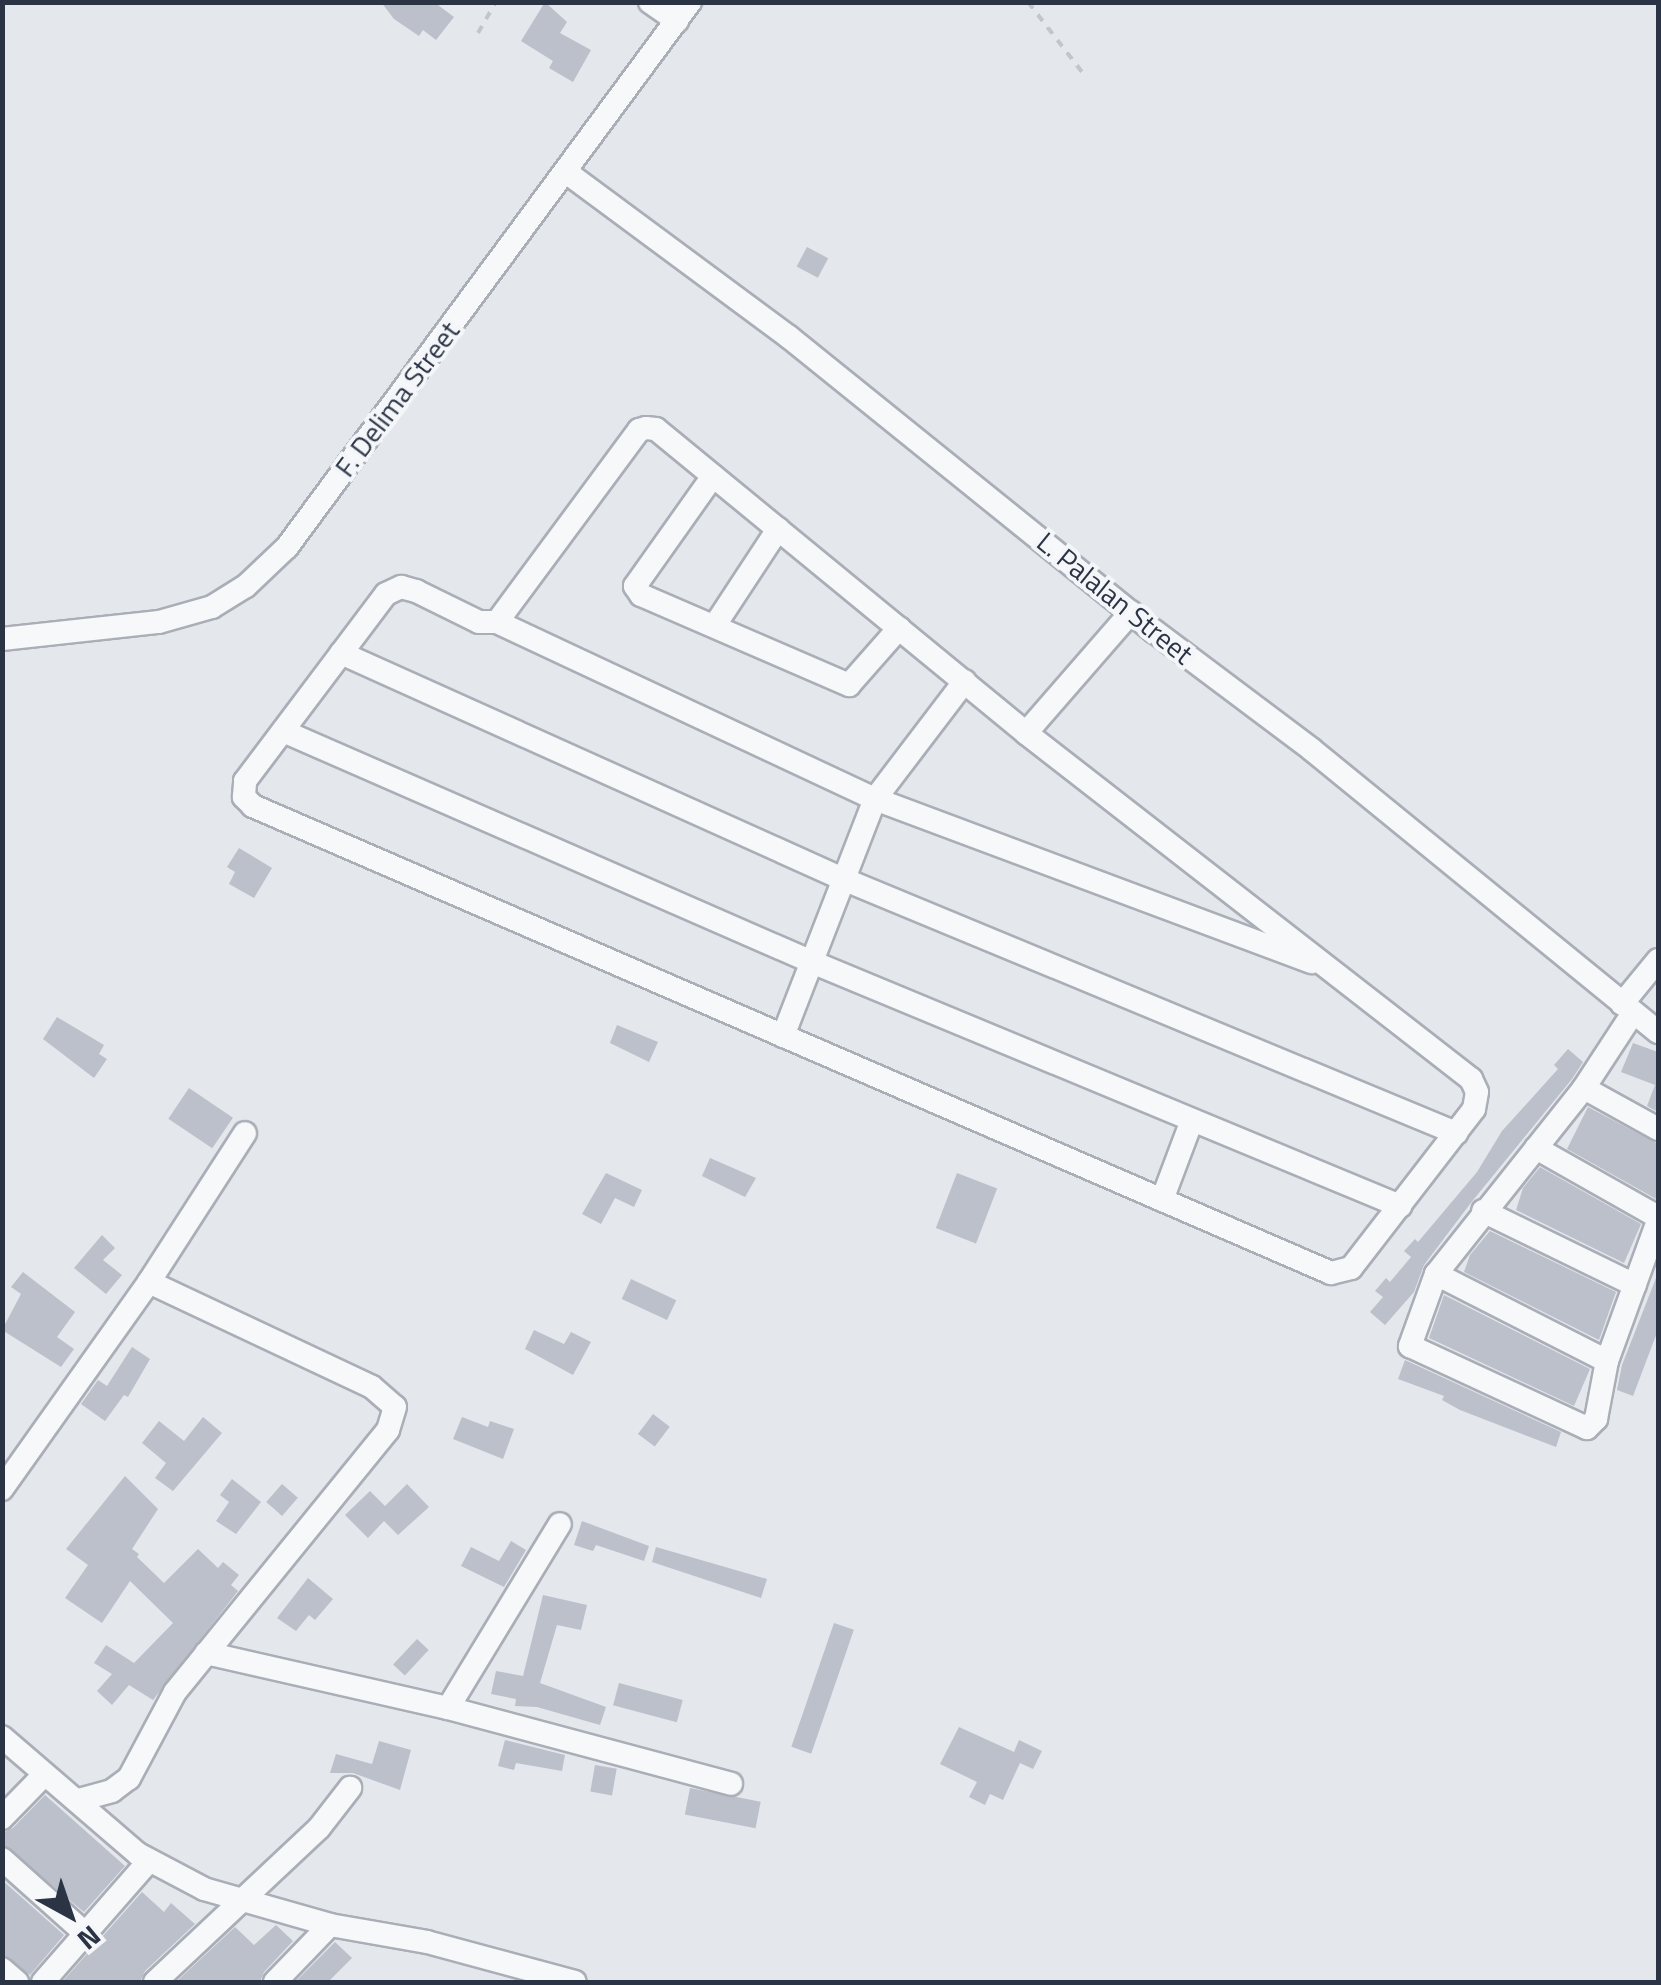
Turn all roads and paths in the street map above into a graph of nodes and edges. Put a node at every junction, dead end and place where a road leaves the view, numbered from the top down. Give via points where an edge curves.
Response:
1 (496, 2) edge
2 (650, 2) edge
3 (1028, 2) edge
4 (684, 12) edge
5 (478, 33) dead end
6 (1086, 78) dead end
7 (566, 172) junction
8 (713, 476) junction
9 (778, 529) junction
10 (1130, 612) junction
11 (497, 622) junction
12 (715, 625) junction
13 (899, 628) junction
14 (2, 639) edge
15 (341, 653) junction
16 (965, 681) junction
17 (283, 731) junction
18 (1026, 732) junction
19 (875, 799) junction
20 (843, 879) junction
21 (1658, 960) edge
22 (812, 962) junction
23 (1334, 970) junction
24 (1628, 1008) junction
25 (1658, 1032) edge
26 (783, 1036) junction
27 (1584, 1088) junction
28 (1192, 1120) junction
29 (1658, 1130) edge
30 (245, 1133) dead end
31 (1456, 1134) junction
32 (1536, 1148) junction
33 (1162, 1200) junction
34 (1400, 1206) junction
35 (1483, 1211) junction
36 (1658, 1219) edge
37 (1436, 1274) junction
38 (149, 1282) junction
39 (1635, 1285) junction
40 (1607, 1362) junction
41 (2, 1489) edge
42 (560, 1524) dead end
43 (206, 1654) junction
44 (448, 1708) junction
45 (2, 1737) edge
46 (43, 1776) junction
47 (731, 1784) dead end
48 (350, 1788) dead end
49 (79, 1800) junction
50 (2, 1818) edge
51 (2, 1859) edge
52 (148, 1862) junction
53 (236, 1901) junction
54 (330, 1924) junction
55 (86, 1934) junction
56 (2, 1968) edge
57 (17, 1982) edge
58 (44, 1982) edge
59 (155, 1982) edge
60 (275, 1982) edge
61 (575, 1982) edge

1 - 5 path
2 - 4 street
3 - 6 path
4 - 7 street, F. Delima Street
7 - 10 street, L. Palalan Street via 790,337
7 - 14 street, F. Delima Street via 287,547 246,586 212,607 159,622
8 - 9 street
8 - 11 street via 656,429 639,430
8 - 12 street via 636,586 649,599
9 - 12 street
9 - 13 street
10 - 18 street
10 - 24 street, L. Palalan Street via 1311,749
11 - 15 street via 479,622 401,587 386,594
11 - 19 street
12 - 13 street via 849,685
13 - 16 street
15 - 17 street
15 - 20 street
16 - 18 street
16 - 19 street
17 - 22 street
17 - 26 street via 245,781 244,797 253,806
18 - 23 street
19 - 20 street
19 - 23 street
20 - 22 street
20 - 31 street
21 - 24 street
22 - 26 street
22 - 28 street
23 - 31 street via 1470,1079 1474,1109
24 - 25 street, L. Palalan Street
24 - 27 street
26 - 33 street
27 - 29 street
27 - 32 street
28 - 33 street
28 - 34 street
30 - 38 street
31 - 34 street
32 - 35 street
32 - 36 street
33 - 34 street via 1331,1274 1351,1268
35 - 37 street
35 - 39 street
36 - 39 street
37 - 40 street
37 - 40 street via 1409,1341 1415,1352 1579,1428 1596,1420
38 - 41 street
38 - 43 street via 372,1387 395,1408 388,1430
39 - 40 street
42 - 44 street
43 - 44 street
43 - 49 street via 175,1692 129,1778 112,1791
44 - 47 street
45 - 46 street
46 - 49 street
46 - 50 street
48 - 53 street via 319,1828
49 - 52 street
51 - 55 street
52 - 53 street
52 - 55 street
53 - 54 street
53 - 59 street
54 - 60 street
54 - 61 street
55 - 58 street
56 - 57 street

